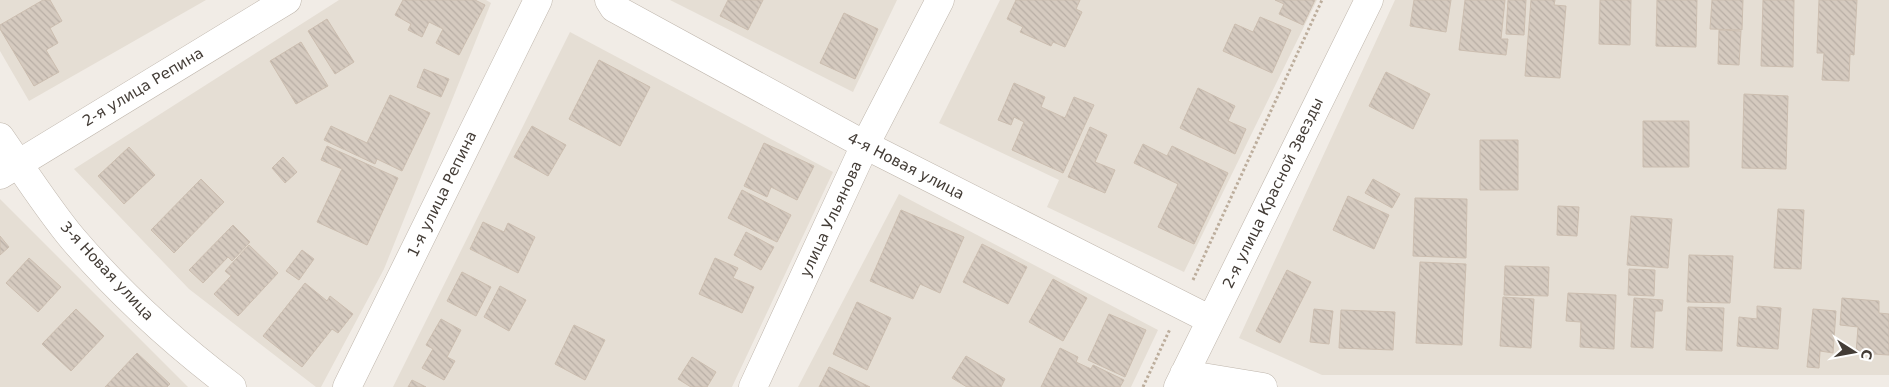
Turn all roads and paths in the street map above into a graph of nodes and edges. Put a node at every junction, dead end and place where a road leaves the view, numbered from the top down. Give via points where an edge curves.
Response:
1 (287, 0) edge
2 (538, 0) edge
3 (609, 0) edge
4 (940, 0) edge
5 (1322, 0) edge
6 (1369, 0) edge
7 (0, 137) edge
8 (865, 145) junction
9 (9, 169) edge
10 (1181, 306) junction
11 (1211, 320) junction
12 (1181, 381) edge
13 (232, 387) edge
14 (347, 387) edge
15 (753, 387) edge
16 (1143, 387) edge
17 (1263, 387) edge

1 - 9 street, 2-я улица Репина
2 - 14 street, 1-я улица Репина
3 - 8 street, 4-я Новая улица via 614,8
4 - 8 street, улица Ульянова
5 - 10 path
6 - 11 street, 2-я улица Красной Звезды
7 - 9 street, 3-я Новая улица
8 - 10 street, 4-я Новая улица
8 - 15 street, улица Ульянова
9 - 13 street, 3-я Новая улица via 131,302
10 - 11 street, 4-я Новая улица
10 - 16 path
11 - 12 street, 2-я улица Красной Звезды
12 - 17 street

